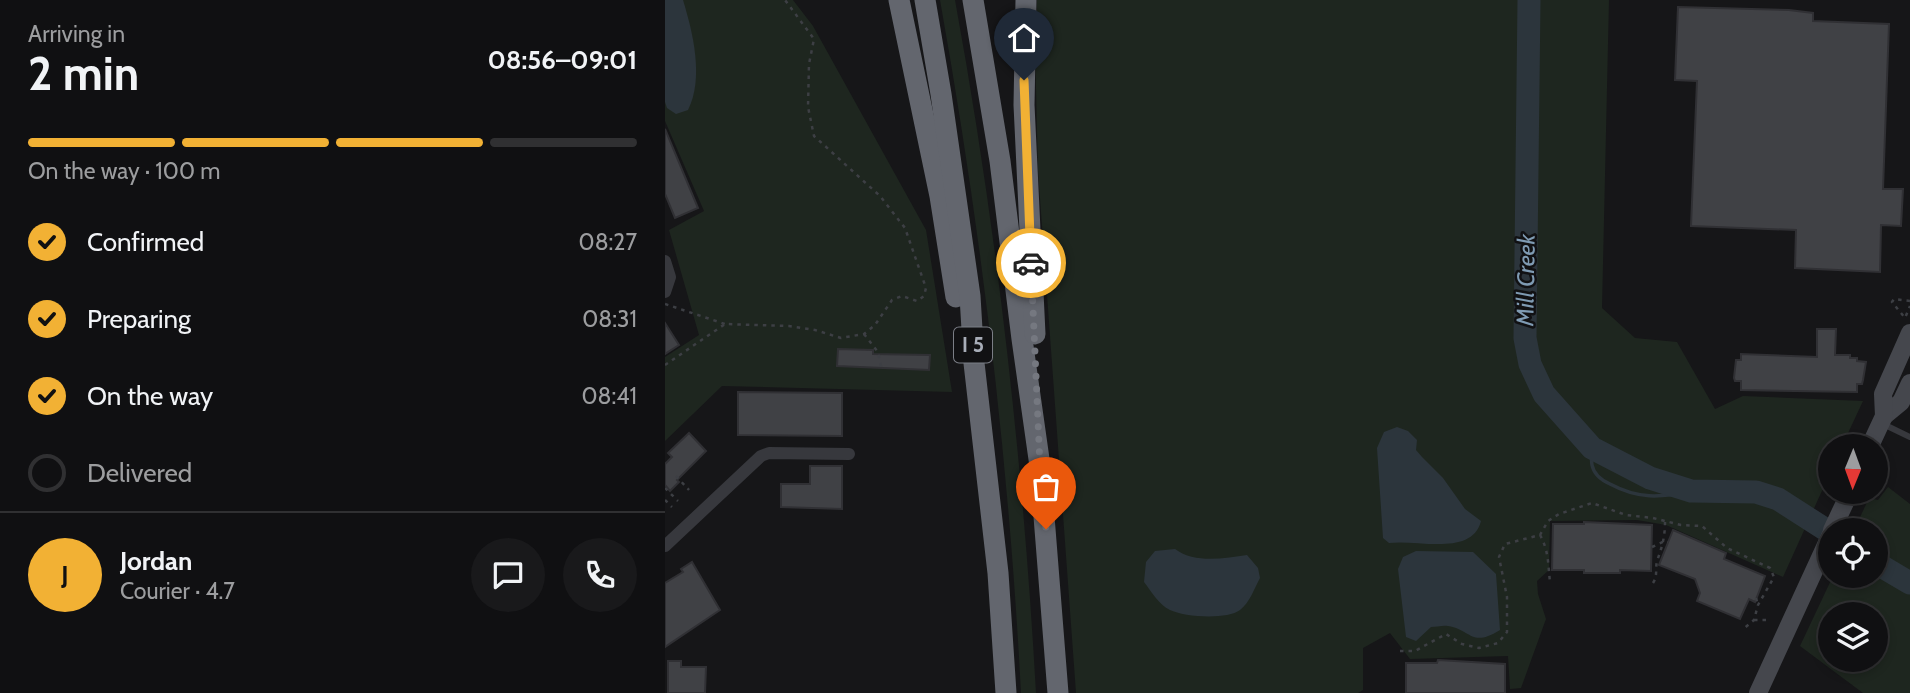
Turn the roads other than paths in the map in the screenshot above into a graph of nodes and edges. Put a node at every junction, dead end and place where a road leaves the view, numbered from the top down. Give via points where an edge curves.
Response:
1 (899, 0) edge
2 (925, 0) edge
3 (973, 0) edge
4 (1026, 0) edge
5 (665, 261) edge
6 (665, 292) edge
7 (1910, 333) edge
8 (975, 363) junction
9 (1910, 383) edge
10 (1882, 419) junction
11 (1875, 434) edge
12 (1910, 437) edge
13 (849, 454) dead end
14 (1040, 466) junction
15 (665, 546) edge
16 (1818, 561) edge
17 (1006, 693) edge
18 (1058, 693) edge
19 (1758, 693) edge

1 - 8 highway, I 5 via 957,299
2 - 8 highway, I 5 via 963,241
3 - 14 highway, I 5 via 1000,161
4 - 14 highway via 1024,105
5 - 6 street via 670,278
7 - 10 main road via 1883,394
8 - 17 highway, I 5
9 - 10 main road via 1901,402
10 - 11 main road
10 - 12 lane
13 - 15 street via 761,456
14 - 18 highway, I 5
16 - 19 main road

